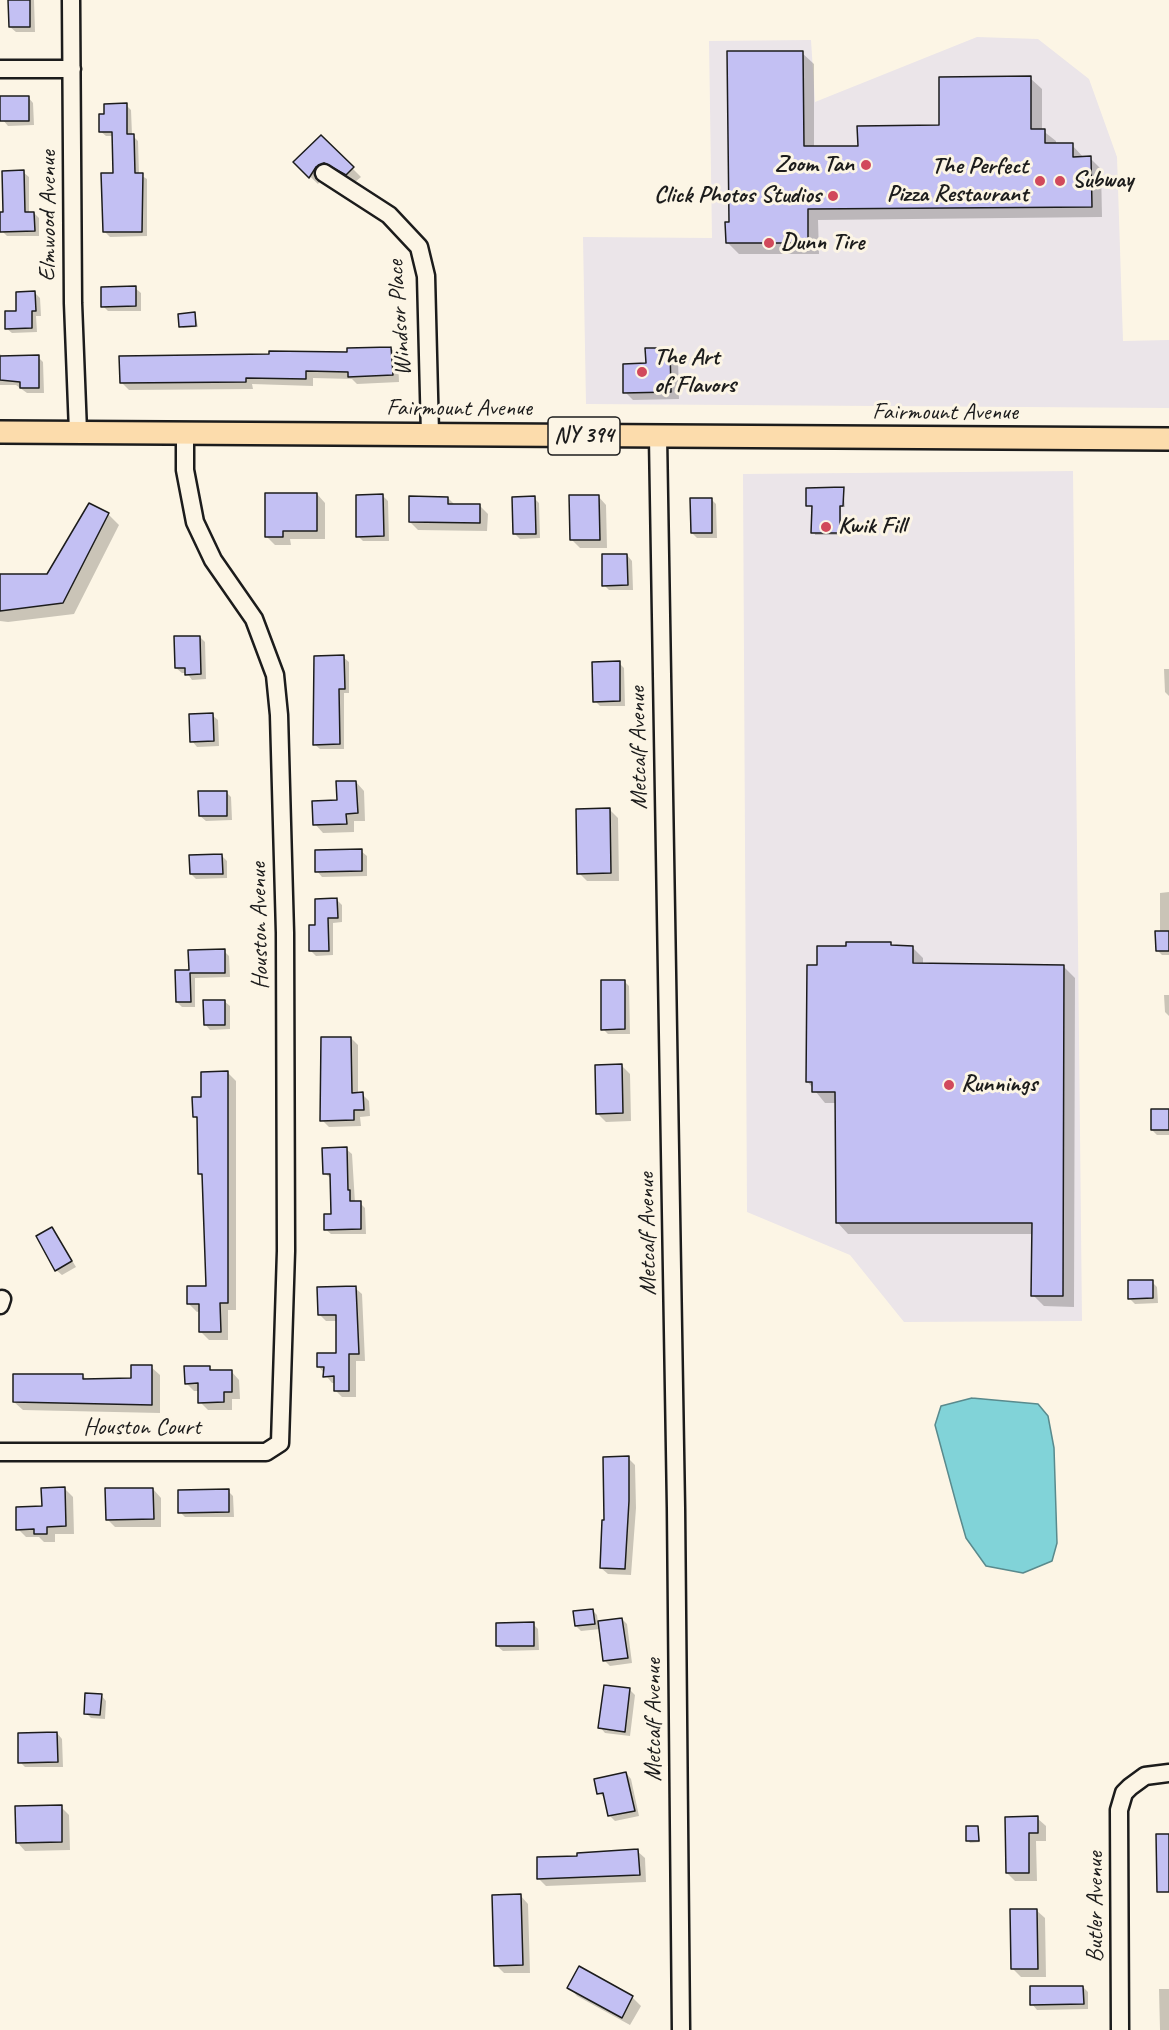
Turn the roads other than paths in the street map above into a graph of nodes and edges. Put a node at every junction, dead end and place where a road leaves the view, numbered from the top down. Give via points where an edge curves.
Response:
1 (71, 0) edge
2 (0, 69) edge
3 (72, 69) junction
4 (324, 173) dead end
5 (0, 432) edge
6 (78, 432) junction
7 (185, 432) junction
8 (430, 434) junction
9 (658, 437) junction
10 (1169, 439) edge
11 (280, 1443) joint
12 (0, 1452) edge
13 (1169, 1773) edge
14 (681, 2030) edge
15 (1120, 2030) edge

1 - 3 street, Elmwood Avenue
2 - 3 street
3 - 6 street, Elmwood Avenue
4 - 8 street, Windsor Place via 389,215 419,247 426,276
5 - 6 main road, Fairmount Avenue / NY 394
6 - 7 main road, Fairmount Avenue / NY 394
7 - 8 main road, Fairmount Avenue / NY 394
7 - 11 street, Houston Avenue via 185,470 195,522 213,560 254,619 275,675 278,705 285,933 286,1251
8 - 9 main road, Fairmount Avenue / NY 394
9 - 10 main road, Fairmount Avenue / NY 394
9 - 14 street, Metcalf Avenue via 676,1473
11 - 12 street, Houston Court via 266,1452
13 - 15 street, Butler Avenue via 1145,1776 1124,1793 1119,1810

